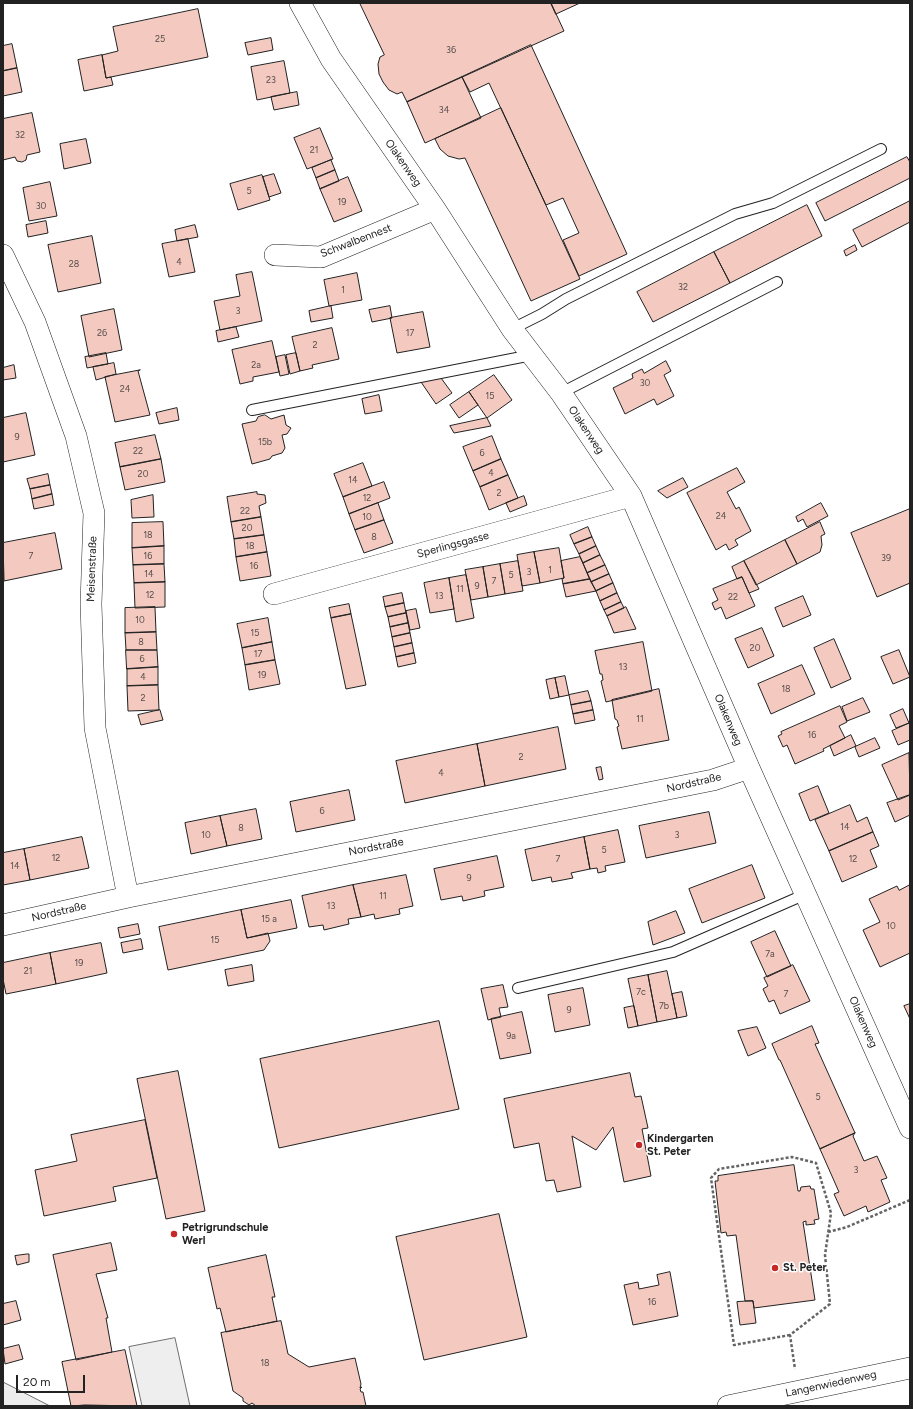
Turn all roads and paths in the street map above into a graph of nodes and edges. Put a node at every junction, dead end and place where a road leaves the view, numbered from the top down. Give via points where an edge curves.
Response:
1 (300, 3) edge
2 (881, 149) dead end
3 (435, 209) junction
4 (3, 255) edge
5 (275, 255) dead end
6 (8, 279) edge
7 (777, 282) dead end
8 (512, 329) junction
9 (532, 355) junction
10 (560, 393) junction
11 (252, 410) dead end
12 (631, 496) junction
13 (274, 594) dead end
14 (748, 768) junction
15 (806, 894) junction
16 (128, 897) junction
17 (3, 925) edge
18 (518, 988) dead end
19 (910, 1128) edge
20 (910, 1200) edge
21 (828, 1232) junction
22 (790, 1335) junction
23 (910, 1368) edge
24 (798, 1391) junction
25 (728, 1406) edge

1 - 3 street, Olakenweg via 331,59
2 - 8 lane via 773,203 735,214
3 - 5 street, Schwalbennest via 321,257
3 - 8 street, Olakenweg
4 - 6 street, Meisenstraße
6 - 16 street, Meisenstraße via 35,322 76,436 94,513 91,604 95,728
7 - 10 lane
8 - 9 street, Olakenweg
9 - 10 street, Olakenweg
9 - 11 lane
10 - 12 street, Olakenweg
12 - 13 street, Sperlingsgasse
12 - 14 street, Olakenweg
14 - 15 street, Olakenweg
14 - 16 street, Nordstraße via 713,780
15 - 18 lane via 673,952
15 - 19 street, Olakenweg
16 - 17 street, Nordstraße
20 - 21 path via 847,1227
21 - 22 path via 825,1255 830,1304
21 - 22 path via 831,1213 816,1162 792,1156 719,1169 710,1178 734,1345
22 - 24 path
23 - 24 street, Langenwiedenweg
24 - 25 street, Langenwiedenweg

